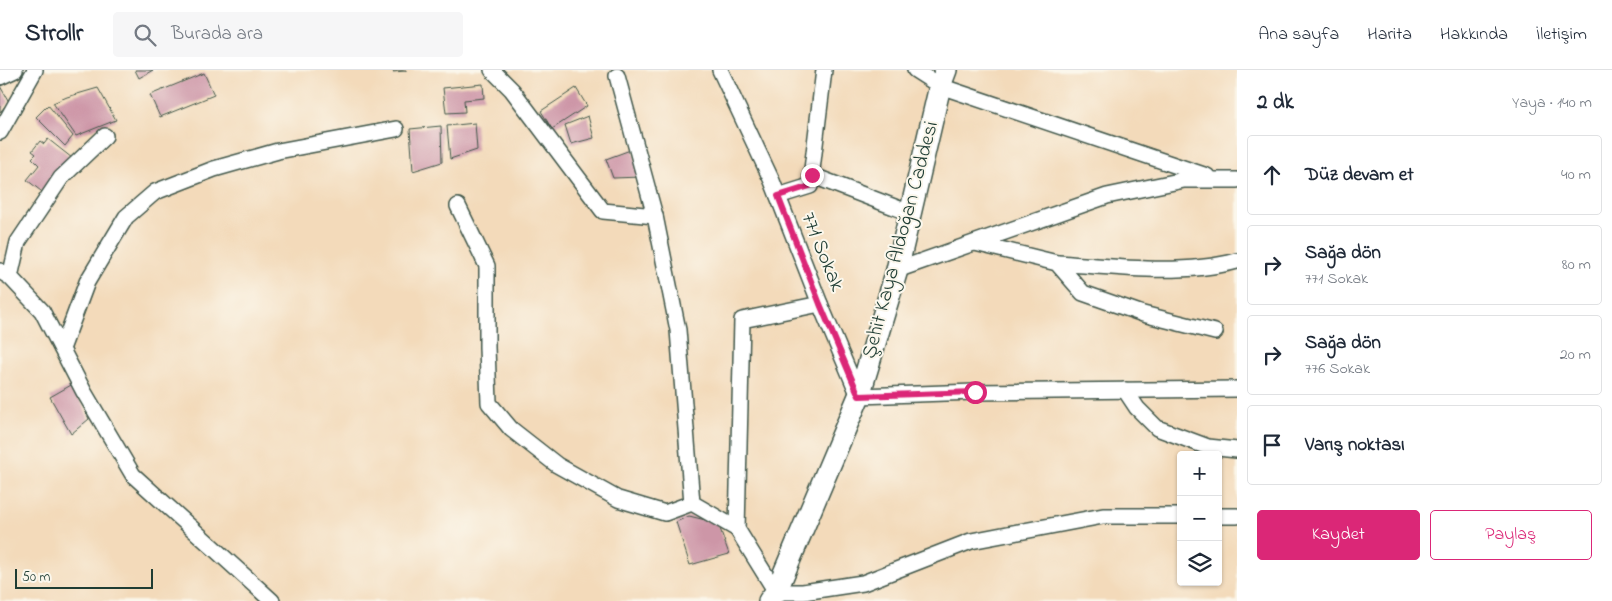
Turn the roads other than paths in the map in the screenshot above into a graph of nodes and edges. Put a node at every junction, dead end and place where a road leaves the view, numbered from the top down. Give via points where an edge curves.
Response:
1 (15, 70) edge
2 (34, 70) edge
3 (492, 70) edge
4 (720, 70) edge
5 (824, 70) edge
6 (915, 70) edge
7 (617, 76) dead end
8 (0, 77) edge
9 (943, 78) edge
10 (396, 129) dead end
11 (0, 132) edge
12 (105, 136) dead end
13 (812, 175) junction
14 (1218, 180) junction
15 (1237, 180) edge
16 (778, 196) junction
17 (458, 206) dead end
18 (910, 213) junction
19 (655, 216) junction
20 (975, 243) junction
21 (1237, 261) edge
22 (1057, 263) junction
23 (897, 270) junction
24 (5, 274) edge
25 (820, 304) junction
26 (1215, 332) dead end
27 (62, 348) junction
28 (1237, 389) edge
29 (1125, 390) junction
30 (859, 396) junction
31 (1237, 450) edge
32 (692, 503) junction
33 (1177, 516) edge
34 (1222, 516) edge
35 (1237, 516) edge
36 (737, 528) junction
37 (773, 596) edge
38 (272, 601) edge

1 - 8 street
2 - 11 street
3 - 19 street via 512,90 603,211
4 - 16 street, 771 Sokak
5 - 13 street
6 - 9 street
7 - 19 street
9 - 14 street
9 - 18 street, Şehit Kaya Aldoğan Caddesi
10 - 27 street via 278,152 214,169 155,192 126,217 116,233 87,282
12 - 24 street via 61,178 18,242
13 - 16 street via 810,186
13 - 18 street
14 - 15 street
14 - 20 street via 1184,180 1107,196
16 - 25 street, 771 Sokak
17 - 32 street via 488,266 489,403 511,429 557,465 618,499 665,513
18 - 23 street, Şehit Kaya Aldoğan Caddesi
19 - 32 street via 678,330
20 - 22 street
20 - 23 street
21 - 22 street via 1217,266 1147,269
22 - 26 street via 1083,293 1143,314
23 - 30 street, Şehit Kaya Aldoğan Caddesi
24 - 27 street via 42,311
25 - 30 street, 771 Sokak
25 - 36 street via 742,320
27 - 38 street via 133,475
28 - 29 street
29 - 30 street
29 - 31 street via 1137,408 1158,428 1208,447
30 - 37 street, Şehit Kaya Aldoğan Caddesi
32 - 36 street
33 - 37 street via 1103,516 971,541 863,583
34 - 35 street
36 - 37 street

